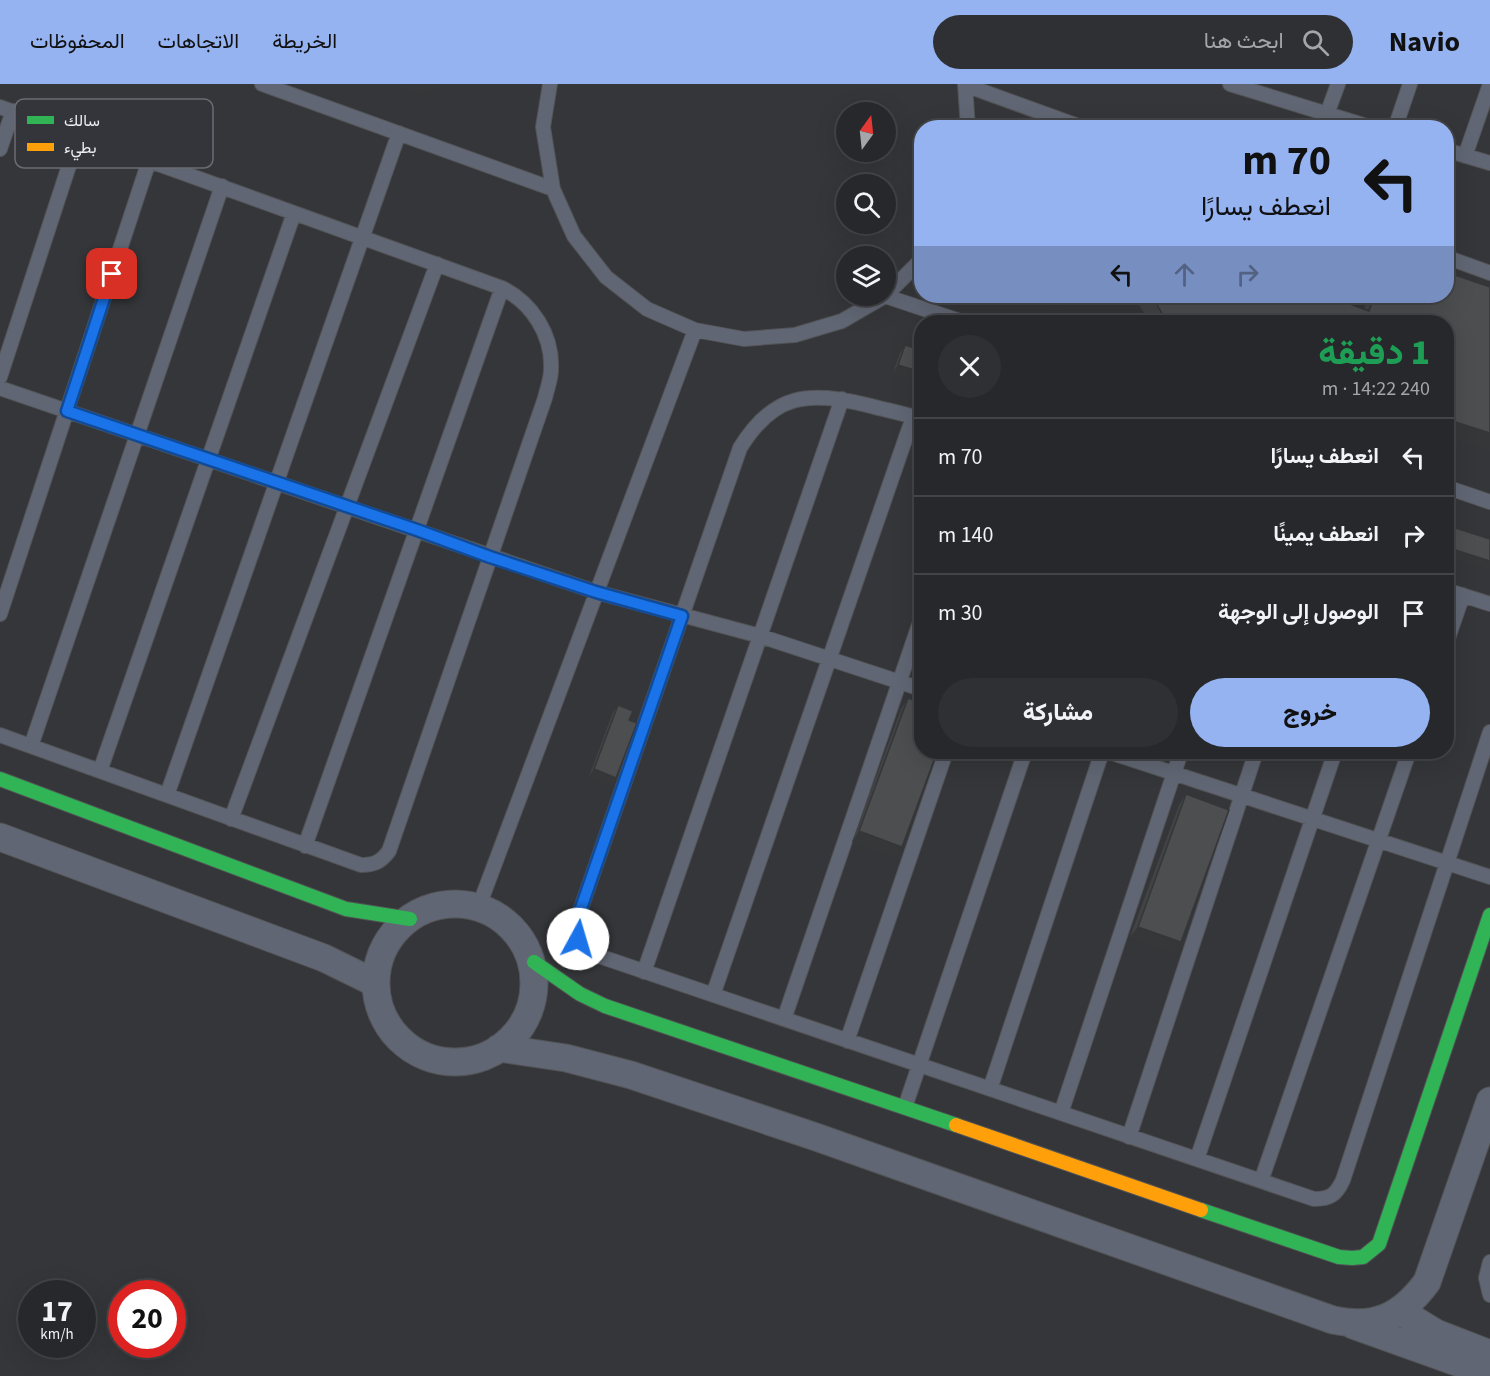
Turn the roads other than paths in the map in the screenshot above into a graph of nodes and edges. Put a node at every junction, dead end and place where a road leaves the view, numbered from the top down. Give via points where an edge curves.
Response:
1 (262, 84) edge
2 (550, 84) edge
3 (965, 84) edge
4 (1230, 84) edge
5 (1338, 84) edge
6 (1410, 84) edge
7 (1490, 84) edge
8 (1258, 88) edge
9 (6, 109) edge
10 (1327, 114) junction
11 (967, 120) edge
12 (1062, 120) edge
13 (1347, 120) edge
14 (1398, 120) edge
15 (399, 133) junction
16 (0, 149) edge
17 (1454, 153) edge
18 (1465, 156) junction
19 (1490, 163) edge
20 (68, 168) edge
21 (147, 168) edge
22 (169, 168) edge
23 (222, 186) junction
24 (553, 189) junction
25 (294, 213) junction
26 (363, 237) junction
27 (1454, 260) edge
28 (437, 264) junction
29 (914, 267) edge
30 (1490, 273) edge
31 (896, 285) edge
32 (501, 288) junction
33 (896, 300) edge
34 (868, 306) edge
35 (942, 315) edge
36 (695, 330) junction
37 (0, 377) edge
38 (0, 388) edge
39 (842, 399) junction
40 (67, 411) junction
41 (914, 417) edge
42 (914, 426) edge
43 (138, 435) junction
44 (208, 459) junction
45 (277, 483) junction
46 (1454, 490) edge
47 (1490, 502) edge
48 (346, 507) junction
49 (417, 530) junction
50 (490, 557) junction
51 (596, 592) junction
52 (1454, 593) edge
53 (1463, 596) junction
54 (1490, 604) edge
55 (0, 614) edge
56 (682, 616) junction
57 (1454, 621) edge
58 (760, 636) junction
59 (914, 639) edge
60 (829, 659) junction
61 (899, 682) junction
62 (914, 687) edge
63 (1490, 732) edge
64 (0, 735) edge
65 (31, 746) junction
66 (944, 759) edge
67 (1023, 759) edge
68 (1100, 759) edge
69 (1131, 759) edge
70 (1179, 759) edge
71 (1254, 759) edge
72 (1333, 759) edge
73 (1407, 759) edge
74 (100, 771) junction
75 (1174, 773) junction
76 (0, 779) edge
77 (167, 795) junction
78 (1242, 795) junction
79 (231, 819) junction
80 (1312, 819) junction
81 (0, 837) edge
82 (1378, 841) junction
83 (305, 846) junction
84 (1447, 863) junction
85 (1490, 877) edge
86 (479, 906) junction
87 (1490, 915) edge
88 (410, 919) junction
89 (534, 962) junction
90 (644, 972) junction
91 (374, 982) junction
92 (713, 995) junction
93 (784, 1019) junction
94 (848, 1041) junction
95 (499, 1048) junction
96 (918, 1065) junction
97 (990, 1089) junction
98 (1490, 1101) edge
99 (904, 1107) junction
100 (1061, 1113) junction
101 (1129, 1137) junction
102 (1197, 1159) junction
103 (1261, 1181) junction
104 (1490, 1262) edge
105 (1490, 1295) edge
106 (1400, 1311) junction
107 (1349, 1324) junction
108 (1490, 1354) edge
109 (1490, 1374) edge

1 - 15 lane
2 - 24 lane via 543,127
3 - 11 lane
3 - 12 lane
4 - 8 lane
5 - 10 lane
6 - 14 lane
7 - 18 lane
8 - 10 lane
9 - 16 lane
10 - 13 lane
15 - 24 lane
15 - 26 lane
17 - 18 lane
18 - 19 lane
20 - 37 lane
21 - 40 lane
22 - 23 lane
23 - 25 lane
23 - 43 lane
24 - 36 lane via 574,236 606,277 647,309
25 - 26 lane
25 - 44 lane
26 - 28 lane
26 - 45 lane
27 - 30 lane
28 - 32 lane
28 - 48 lane
29 - 31 lane
32 - 49 lane
32 - 50 lane via 516,296 535,316 548,342 552,370
33 - 35 lane
34 - 36 lane via 842,321 795,335 744,339
36 - 51 lane
38 - 40 lane
39 - 41 lane
39 - 56 lane via 817,396 793,400 771,411 753,427 740,448
39 - 58 lane
40 - 43 lane
40 - 55 lane
42 - 60 lane
43 - 44 lane
43 - 65 lane
44 - 45 lane
44 - 74 lane
45 - 48 lane
45 - 77 lane
46 - 47 lane
48 - 49 lane
48 - 79 lane
49 - 50 lane
49 - 83 lane
50 - 51 lane
50 - 83 lane via 389,851 382,860 361,865
51 - 56 lane
51 - 86 lane
52 - 53 lane
53 - 54 lane
53 - 57 lane
56 - 58 lane
56 - 90 lane via 576,928 578,939 593,954
58 - 60 lane
58 - 90 lane
59 - 61 lane
60 - 61 lane
60 - 92 lane
61 - 62 lane
61 - 93 lane
63 - 84 lane
64 - 65 lane
65 - 74 lane
66 - 94 lane
67 - 96 lane
68 - 97 lane
69 - 75 lane
70 - 75 lane
71 - 78 lane
72 - 80 lane
73 - 82 lane
74 - 77 lane
75 - 78 lane
75 - 100 lane
76 - 88 street via 346,909
77 - 79 lane
78 - 80 lane
78 - 101 lane
79 - 83 lane
80 - 82 lane
80 - 102 lane
81 - 91 street via 302,949
82 - 84 lane
82 - 103 lane
84 - 85 lane
84 - 103 lane via 1337,1192 1327,1199 1314,1199
86 - 88 street via 443,904
86 - 89 street via 494,912 520,933
87 - 99 street via 1384,1232 1372,1253 1361,1258 1331,1255
88 - 91 street via 387,948
89 - 95 street via 522,1022
89 - 99 street via 605,1006
90 - 92 lane
91 - 95 street via 381,1015 390,1030 416,1053 450,1062
92 - 93 lane
93 - 94 lane
94 - 96 lane
95 - 107 street via 566,1058 631,1074
96 - 97 lane
96 - 99 lane
97 - 100 lane
98 - 106 street via 1427,1282
100 - 101 lane
101 - 102 lane
102 - 103 lane
104 - 105 lane via 1486,1278
106 - 107 street via 1375,1322
106 - 108 street via 1436,1334
107 - 109 street

